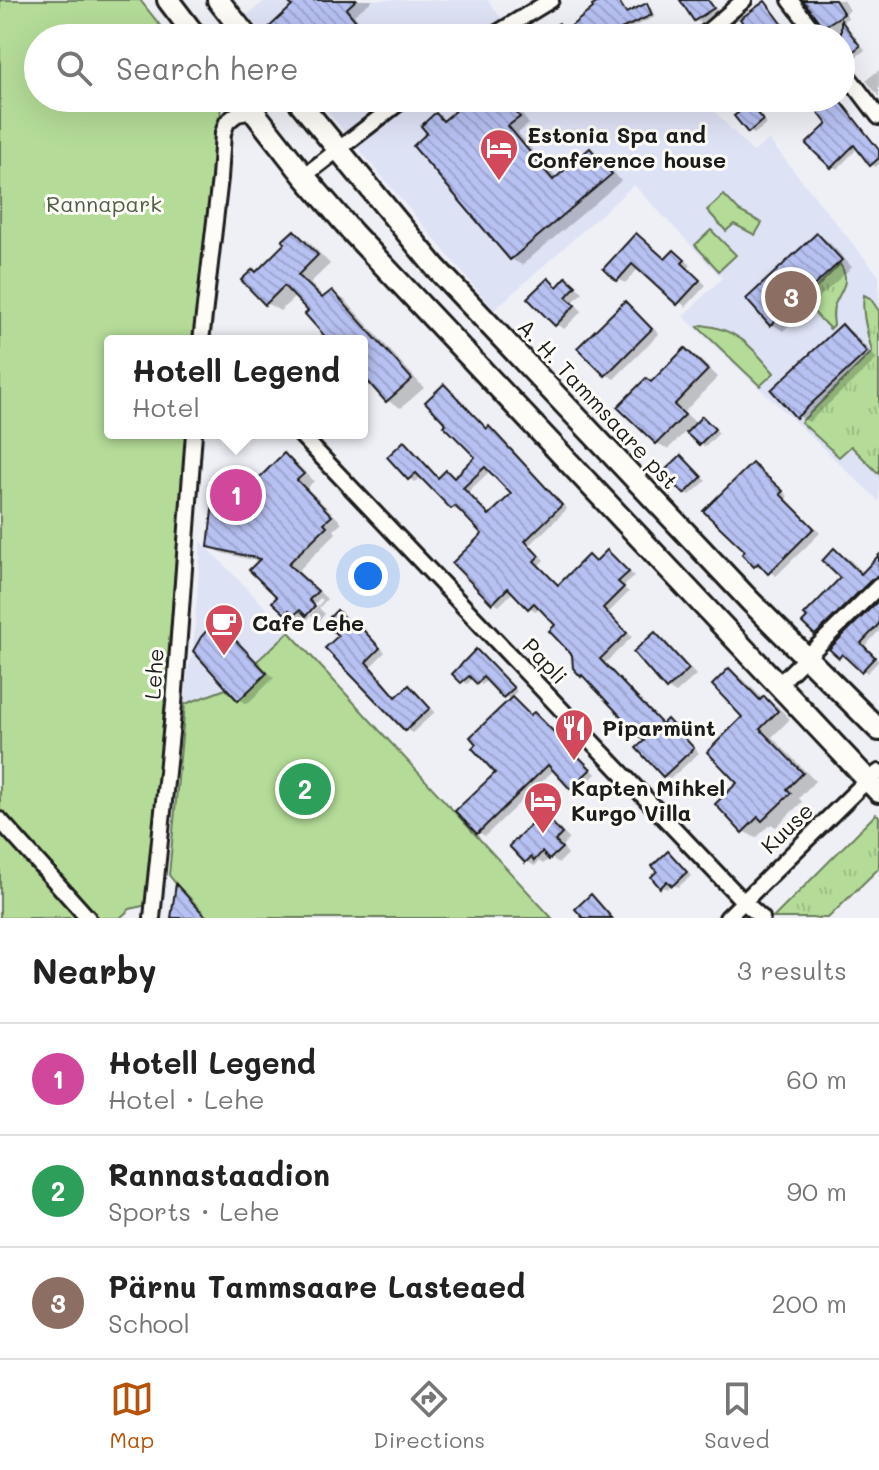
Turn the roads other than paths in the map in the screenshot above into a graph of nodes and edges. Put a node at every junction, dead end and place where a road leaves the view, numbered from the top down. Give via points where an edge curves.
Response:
1 (168, 0) edge
2 (218, 0) edge
3 (551, 0) edge
4 (744, 0) edge
5 (790, 0) edge
6 (186, 24) edge
7 (237, 24) edge
8 (512, 24) edge
9 (716, 24) edge
10 (808, 24) edge
11 (855, 85) edge
12 (239, 112) edge
13 (254, 112) edge
14 (307, 112) edge
15 (386, 112) edge
16 (879, 117) edge
17 (337, 149) junction
18 (304, 176) junction
19 (439, 271) junction
20 (412, 297) junction
21 (205, 335) edge
22 (194, 439) edge
23 (305, 439) edge
24 (879, 586) edge
25 (806, 658) junction
26 (777, 686) junction
27 (879, 730) edge
28 (875, 782) edge
29 (0, 820) edge
30 (743, 901) junction
31 (88, 918) edge
32 (152, 918) edge
33 (727, 918) edge
34 (762, 918) edge

1 - 6 street
2 - 7 street
3 - 8 street
4 - 9 street
5 - 10 street
11 - 16 street
12 - 21 street via 223,133
13 - 18 street
14 - 17 street, A. H. Tammsaare pst
15 - 17 street
17 - 18 street
17 - 19 street, A. H. Tammsaare pst
18 - 20 street
19 - 20 street
19 - 25 street, A. H. Tammsaare pst
20 - 26 street
22 - 32 street, Lehe via 171,746
23 - 30 street, Papli
24 - 25 street
25 - 26 street
25 - 27 street, A. H. Tammsaare pst
26 - 28 street
28 - 30 street, Kuuse
29 - 31 street
30 - 33 street, Kuuse
30 - 34 street, Papli

